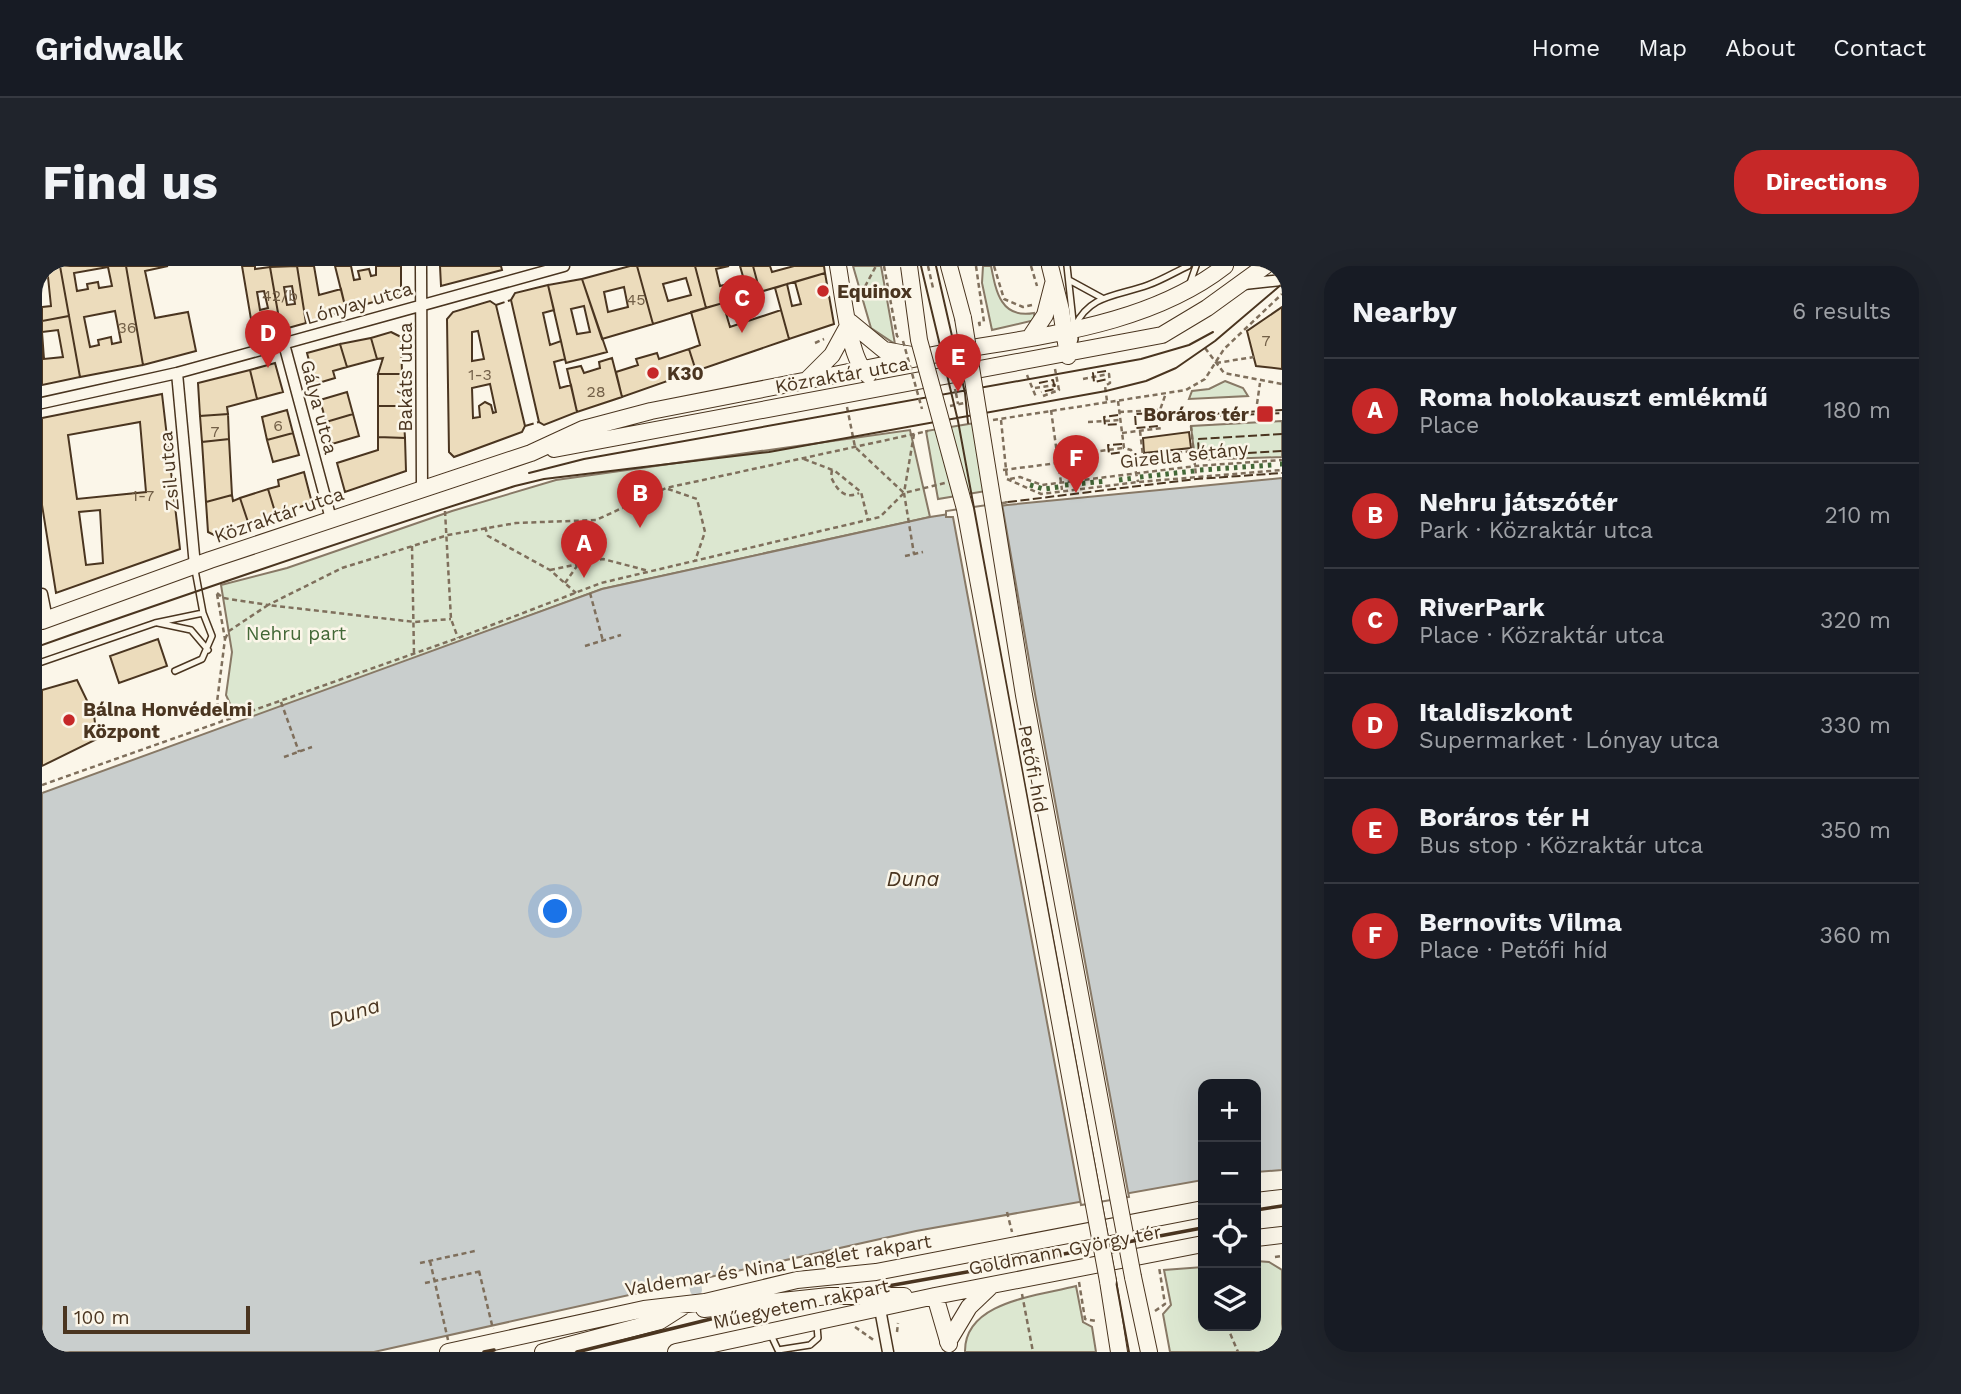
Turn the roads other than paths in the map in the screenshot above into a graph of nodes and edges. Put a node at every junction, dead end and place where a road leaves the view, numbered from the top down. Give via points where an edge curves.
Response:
1 (421, 266) edge
2 (564, 266) edge
3 (838, 266) edge
4 (909, 266) edge
5 (950, 266) edge
6 (961, 266) edge
7 (1066, 266) edge
8 (1188, 266) edge
9 (1196, 266) edge
10 (1225, 266) edge
11 (1265, 266) edge
12 (1058, 276) edge
13 (1282, 281) edge
14 (1241, 284) junction
15 (1187, 292) junction
16 (1102, 298) junction
17 (422, 303) junction
18 (963, 318) junction
19 (850, 322) junction
20 (1069, 329) junction
21 (1031, 336) junction
22 (284, 344) junction
23 (929, 356) junction
24 (1068, 356) junction
25 (862, 371) junction
26 (177, 373) junction
27 (804, 382) junction
28 (890, 388) junction
29 (846, 402) junction
30 (42, 403) edge
31 (652, 411) junction
32 (654, 431) junction
33 (531, 453) junction
34 (422, 488) junction
35 (331, 519) junction
36 (195, 566) junction
37 (42, 594) edge
38 (203, 613) junction
39 (44, 620) edge
40 (155, 623) junction
41 (208, 650) junction
42 (42, 662) edge
43 (175, 671) dead end
44 (1282, 1198) edge
45 (1261, 1200) edge
46 (1198, 1210) edge
47 (1282, 1235) edge
48 (1261, 1237) edge
49 (1198, 1245) edge
50 (992, 1285) junction
51 (935, 1296) junction
52 (683, 1306) junction
53 (880, 1309) junction
54 (448, 1347) edge
55 (949, 1347) edge
56 (543, 1352) edge
57 (676, 1352) edge
58 (888, 1352) edge
59 (1119, 1352) edge
60 (1149, 1352) edge

1 - 17 street, Bakáts utca
2 - 17 street, Lónyay utca
3 - 19 main road
4 - 59 main road, Petőfi híd, bridge via 919,340 965,509
5 - 18 main road
6 - 18 main road
7 - 12 lane
8 - 16 lane via 1149,285
9 - 15 lane
10 - 15 main road, Közraktár utca
11 - 14 main road, Közraktár utca
12 - 16 lane
12 - 20 main road
12 - 21 main road via 1045,315
13 - 14 street
14 - 24 main road, Közraktár utca via 1163,335
15 - 20 main road, Közraktár utca via 1138,312
16 - 20 lane via 1082,311
17 - 22 street, Lónyay utca
17 - 34 street, Bakáts utca
18 - 60 main road, Petőfi híd, bridge via 1024,695
19 - 23 main road via 895,355
19 - 25 main road via 852,351
19 - 27 main road via 832,355
20 - 21 main road, Közraktár utca
20 - 24 main road
21 - 23 main road, Közraktár utca
22 - 26 street, Lónyay utca
22 - 35 street, Gálya utca
23 - 25 main road, Közraktár utca
24 - 28 main road, Közraktár utca
25 - 27 main road, Közraktár utca
25 - 28 main road
25 - 29 main road
26 - 30 street, Lónyay utca
26 - 36 street, Zsil utca
27 - 31 main road, Közraktár utca
28 - 29 main road, Közraktár utca
29 - 32 main road, Közraktár utca
31 - 32 lane via 636,417 630,426
31 - 33 main road, Közraktár utca via 583,429
32 - 33 main road, Közraktár utca
33 - 34 main road, Közraktár utca
34 - 35 main road, Közraktár utca
35 - 36 main road, Közraktár utca
36 - 38 lane
36 - 39 main road, Közraktár utca
37 - 39 street
38 - 40 lane
38 - 41 lane via 212,636
40 - 41 lane via 191,630
40 - 42 lane
41 - 43 lane via 202,659
44 - 45 main road
46 - 52 main road, Valdemar és Nina Langlet rakpart via 876,1272 797,1280
47 - 48 main road
49 - 50 main road, Goldmann György tér
50 - 51 main road, Goldmann György tér
50 - 55 main road via 969,1307
51 - 52 main road via 830,1296 715,1310
51 - 53 main road, Műegyetem rakpart
51 - 55 main road
52 - 54 main road, Valdemar és Nina Langlet rakpart via 644,1308
52 - 56 main road via 660,1321
53 - 57 main road, Műegyetem rakpart
53 - 58 street

